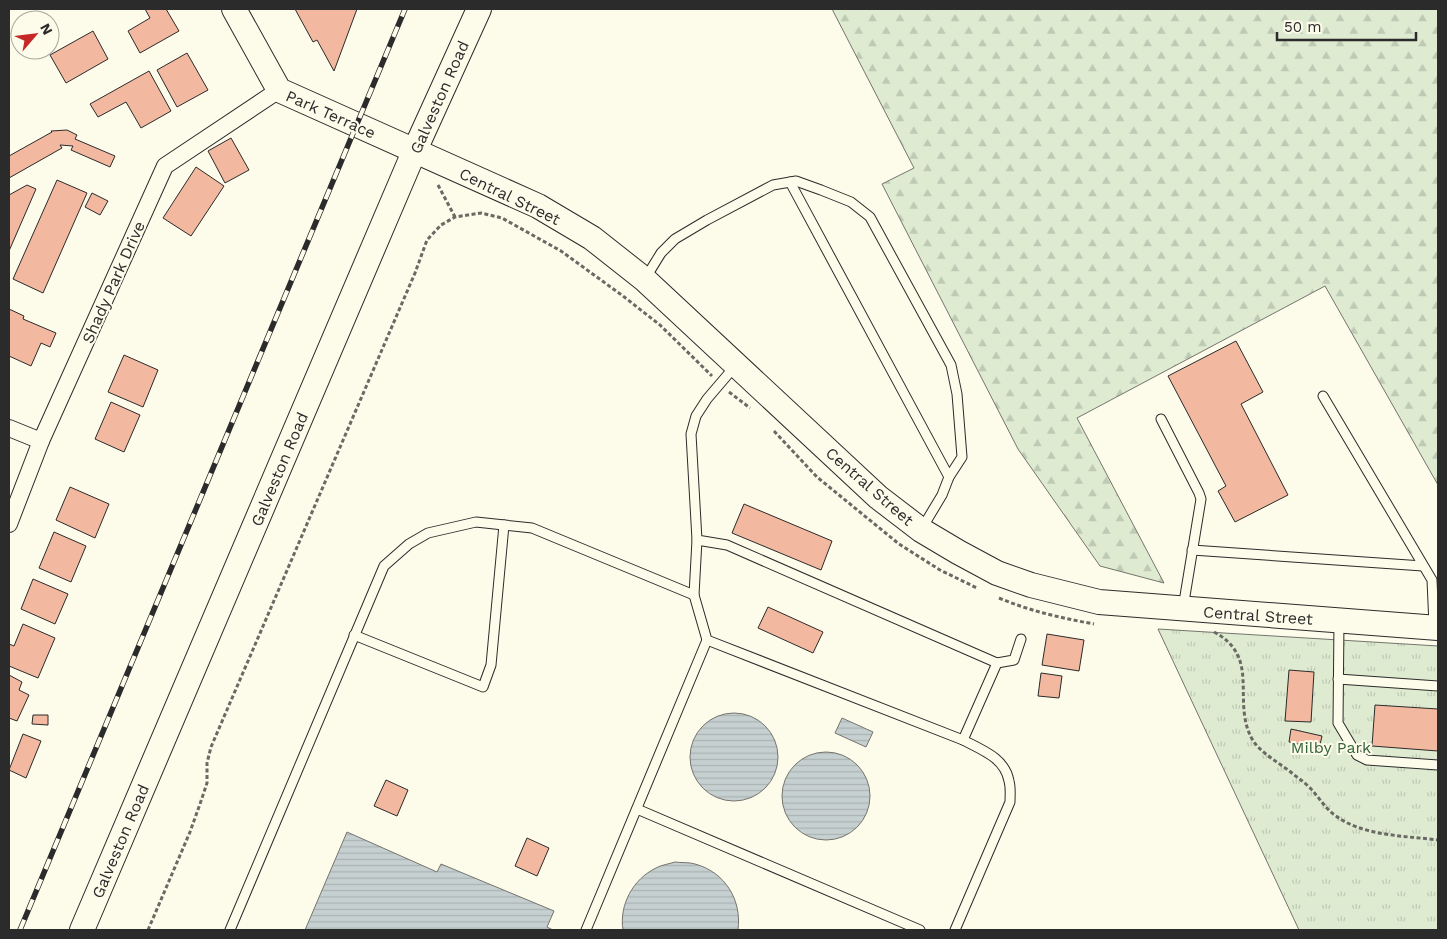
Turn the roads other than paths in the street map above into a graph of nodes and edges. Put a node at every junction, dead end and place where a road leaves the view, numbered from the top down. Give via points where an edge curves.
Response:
1 (234, 9) edge
2 (479, 9) edge
3 (279, 90) junction
4 (414, 152) junction
5 (790, 182) junction
6 (644, 279) junction
7 (736, 364) junction
8 (1323, 396) dead end
9 (1161, 419) dead end
10 (9, 428) edge
11 (41, 441) junction
12 (949, 477) junction
13 (9, 524) edge
14 (504, 525) junction
15 (921, 530) junction
16 (697, 540) junction
17 (1192, 550) junction
18 (1423, 566) junction
19 (694, 595) junction
20 (1183, 609) junction
21 (1339, 621) junction
22 (1436, 628) edge
23 (354, 635) junction
24 (1021, 639) dead end
25 (707, 640) junction
26 (996, 663) junction
27 (1338, 679) junction
28 (1438, 686) edge
29 (963, 740) junction
30 (1438, 765) edge
31 (637, 809) junction
32 (82, 930) edge
33 (230, 930) edge
34 (586, 930) edge
35 (920, 930) edge
36 (956, 930) edge

1 - 3 street, Park Terrace
2 - 4 street, Galveston Road
3 - 4 street, Park Terrace
3 - 11 street, Shady Park Drive via 165,166
4 - 6 street, Central Street via 538,206 592,238
4 - 32 street, Galveston Road
5 - 6 lane via 773,184 675,239
5 - 12 lane
5 - 12 lane via 796,181 851,202 870,218 951,365 957,394 962,458
6 - 7 street, Central Street
7 - 15 street, Central Street via 878,497
7 - 16 lane via 696,416 692,434
8 - 18 lane
9 - 17 lane via 1200,492
10 - 11 street
11 - 13 street, Shady Park Drive
12 - 15 lane
14 - 19 lane via 532,528
14 - 23 lane via 476,522 448,527 409,544 384,566
14 - 23 lane via 491,665 483,687
15 - 20 street, Central Street via 997,572 1031,585 1099,602
16 - 19 lane
16 - 26 lane via 727,545
17 - 18 lane
17 - 20 lane
18 - 22 lane via 1432,580
19 - 25 lane
20 - 21 street, Central Street
21 - 22 street, Central Street
21 - 27 lane
23 - 33 lane
24 - 26 lane via 1014,660
25 - 29 lane
25 - 31 lane
26 - 29 lane
27 - 28 lane
27 - 30 lane via 1338,722 1357,755 1367,760
29 - 36 lane via 991,755 1004,767 1010,782 1010,802
31 - 34 lane
31 - 35 lane

